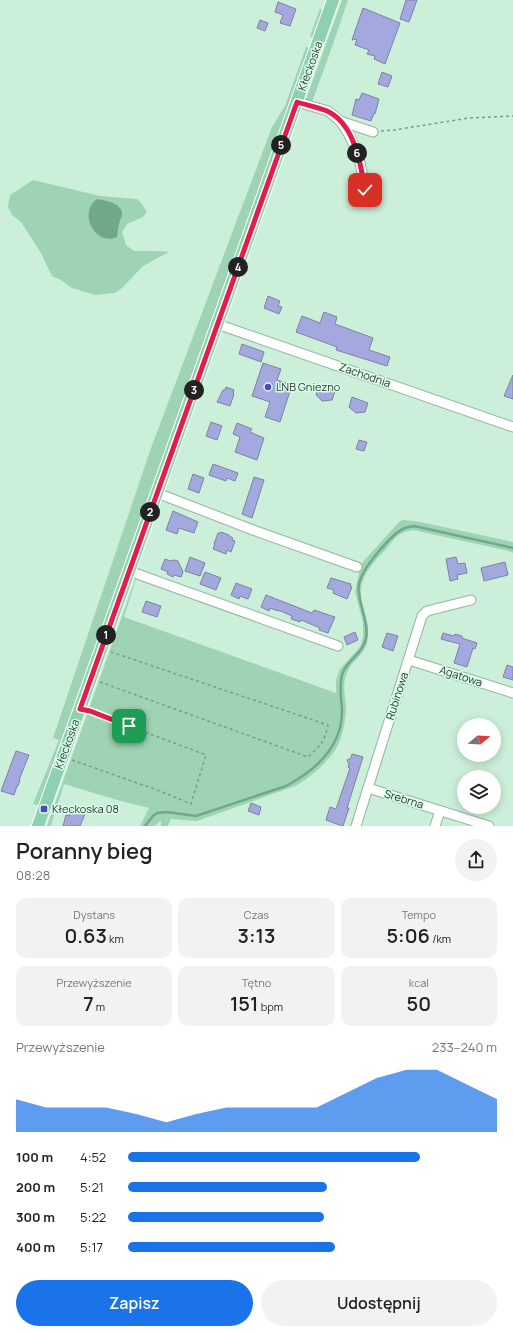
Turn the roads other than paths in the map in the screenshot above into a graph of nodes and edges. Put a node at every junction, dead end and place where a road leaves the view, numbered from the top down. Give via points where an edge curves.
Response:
1 (333, 0) edge
2 (297, 102) junction
3 (340, 121) junction
4 (373, 132) road end
5 (364, 198) dead end
6 (217, 324) junction
7 (513, 427) edge
8 (157, 493) junction
9 (357, 567) dead end
10 (129, 571) junction
11 (471, 600) dead end
12 (338, 646) dead end
13 (409, 660) junction
14 (513, 693) edge
15 (368, 788) junction
16 (440, 810) junction
17 (38, 826) edge
18 (356, 826) edge
19 (435, 826) edge
20 (489, 826) edge

1 - 2 main road, Kłeckoska
2 - 3 street via 328,111
2 - 6 main road, Kłeckoska
3 - 4 street
3 - 5 street via 349,132 357,153 365,190
6 - 7 street, Zachodnia
6 - 8 main road, Kłeckoska
8 - 9 street
8 - 10 main road, Kłeckoska
10 - 12 street
10 - 17 main road, Kłeckoska
11 - 13 street, Rubinowa via 427,611 422,616
13 - 14 street, Agatowa
13 - 15 street, Rubinowa
15 - 16 street, Srebrna
15 - 18 street, Rubinowa
16 - 19 street
16 - 20 street, Srebrna

